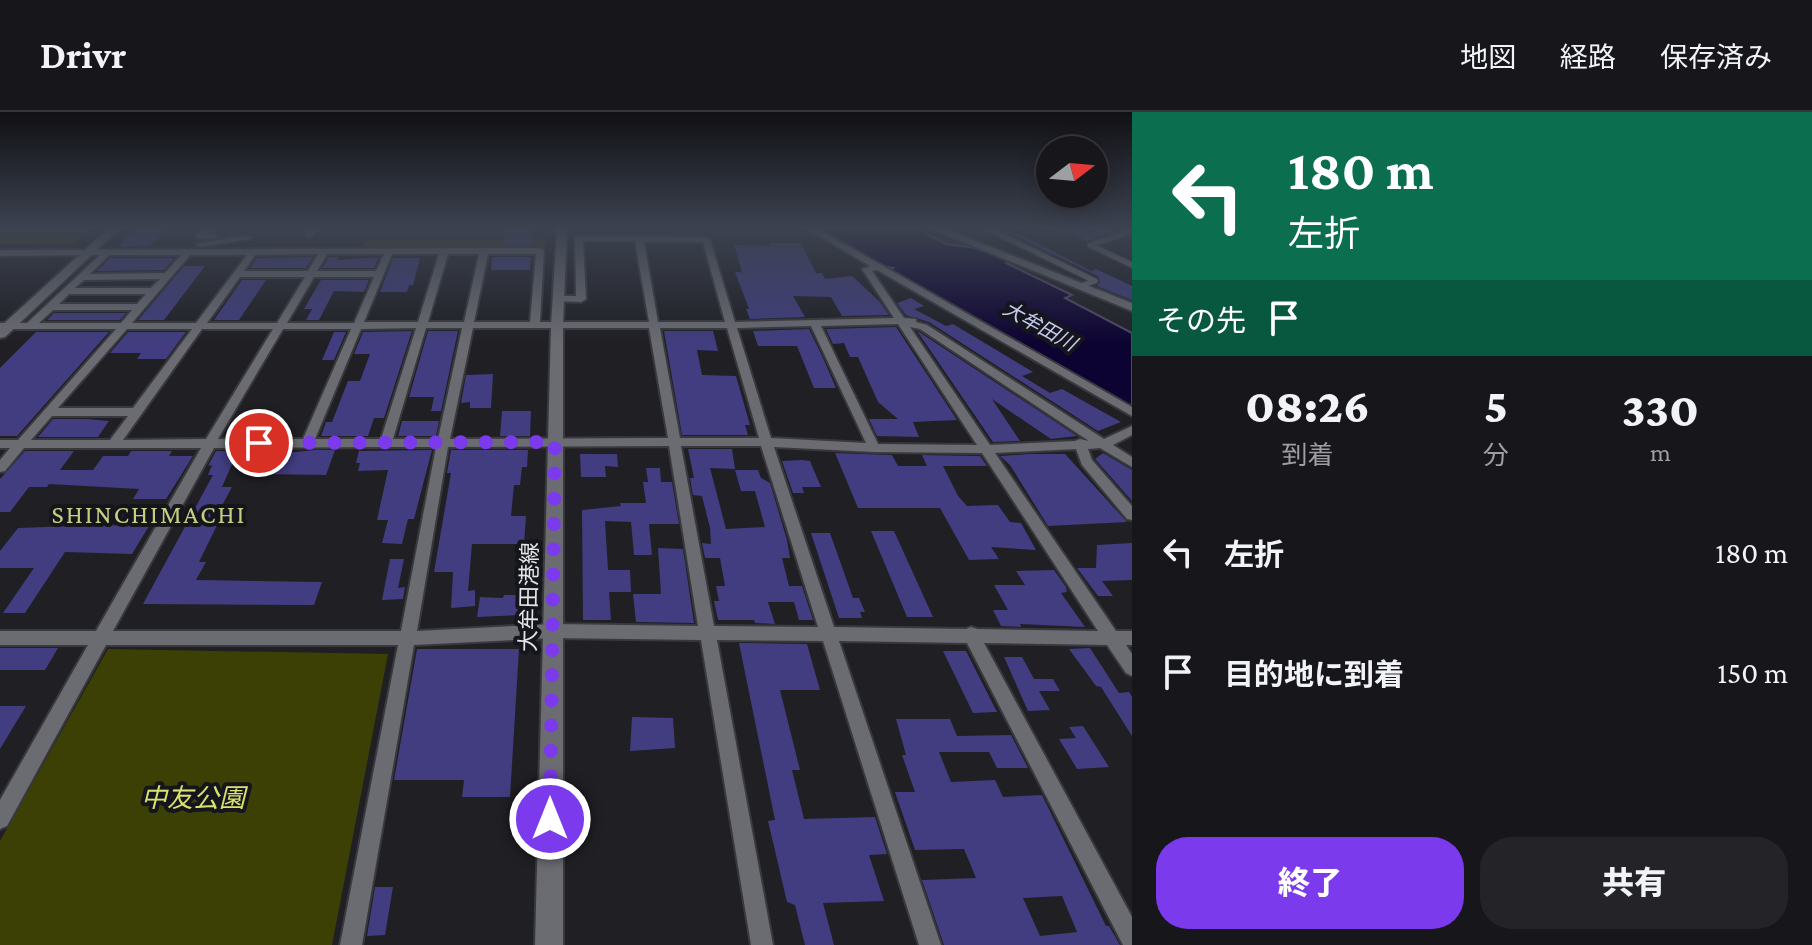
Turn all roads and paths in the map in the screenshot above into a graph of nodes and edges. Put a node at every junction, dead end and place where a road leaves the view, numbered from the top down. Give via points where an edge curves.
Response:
1 (67, 267) edge
2 (93, 267) edge
3 (176, 267) edge
4 (243, 267) edge
5 (316, 267) edge
6 (383, 267) edge
7 (440, 267) edge
8 (481, 267) edge
9 (539, 267) edge
10 (559, 267) edge
11 (580, 267) edge
12 (644, 267) edge
13 (714, 267) edge
14 (878, 267) joint
15 (1032, 267) edge
16 (1066, 267) edge
17 (238, 274) junction
18 (312, 274) junction
19 (380, 274) junction
20 (169, 276) junction
21 (82, 277) junction
22 (46, 286) junction
23 (1080, 286) junction
24 (70, 288) junction
25 (155, 291) junction
26 (558, 299) junction
27 (49, 307) junction
28 (142, 307) junction
29 (1132, 307) edge
30 (814, 322) junction
31 (900, 323) junction
32 (470, 324) junction
33 (127, 325) junction
34 (201, 325) junction
35 (282, 325) junction
36 (359, 325) junction
37 (423, 325) junction
38 (535, 325) junction
39 (557, 325) junction
40 (654, 325) junction
41 (731, 325) junction
42 (30, 326) junction
43 (2, 327) edge
44 (49, 412) junction
45 (137, 412) junction
46 (1132, 412) edge
47 (1132, 430) edge
48 (555, 442) junction
49 (766, 442) junction
50 (114, 443) junction
51 (210, 443) junction
52 (307, 443) junction
53 (386, 443) junction
54 (443, 443) junction
55 (674, 443) junction
56 (1080, 443) junction
57 (0, 444) edge
58 (21, 444) junction
59 (1104, 444) junction
60 (874, 448) junction
61 (984, 449) junction
62 (1132, 463) edge
63 (0, 468) edge
64 (1132, 515) edge
65 (552, 631) junction
66 (707, 631) junction
67 (830, 634) junction
68 (971, 634) junction
69 (0, 638) edge
70 (409, 638) junction
71 (1111, 638) junction
72 (1132, 638) edge
73 (102, 639) junction
74 (1132, 668) edge
75 (0, 819) edge
76 (1132, 939) edge
77 (351, 945) edge
78 (549, 945) edge
79 (762, 945) edge
80 (930, 945) edge

1 - 22 main road
2 - 21 street
3 - 20 street
4 - 17 street
5 - 18 street
6 - 19 street
7 - 37 street
8 - 32 street
9 - 38 street
10 - 26 main road, 大牟田港線
11 - 26 street via 581,299
12 - 40 street
13 - 41 street
14 - 31 street via 866,269
14 - 46 street
15 - 23 main road
16 - 23 lane via 1095,281
17 - 18 street
17 - 34 street
18 - 19 street
18 - 35 street
19 - 36 street
20 - 21 street
20 - 25 street
21 - 24 street
22 - 24 street
22 - 43 main road
23 - 29 main road
24 - 25 street
24 - 27 street
25 - 28 street
26 - 39 main road, 大牟田港線
27 - 28 street
27 - 42 street
28 - 33 street
30 - 31 street
30 - 41 street
30 - 60 street
31 - 59 street via 912,321 923,327
31 - 61 street
32 - 37 street
32 - 38 street
32 - 54 street
33 - 34 street
33 - 42 street
33 - 44 street
34 - 35 street
34 - 45 street
35 - 36 street
35 - 51 street
36 - 37 street
36 - 52 street
37 - 53 street
38 - 39 street
39 - 40 street
39 - 48 main road, 大牟田港線
40 - 41 street
40 - 55 street
41 - 49 street
42 - 43 street
44 - 45 street
44 - 58 street
45 - 50 street
47 - 59 street
48 - 54 street
48 - 55 street
48 - 65 main road, 大牟田港線
49 - 55 street
49 - 60 street
49 - 67 street
50 - 51 street
50 - 58 street
51 - 52 street
51 - 73 street
52 - 53 street
53 - 54 street
54 - 70 street
55 - 66 street
56 - 59 street
56 - 61 street
56 - 64 street via 1086,462
57 - 58 street
58 - 63 street
59 - 62 street
60 - 61 street
61 - 71 street
65 - 66 street
65 - 70 street
65 - 78 main road, 大牟田港線
66 - 67 street
66 - 79 street
67 - 68 street
67 - 80 street
68 - 71 street
68 - 76 street
69 - 73 street
70 - 73 street
70 - 77 street
71 - 72 street
71 - 74 street
73 - 75 street

